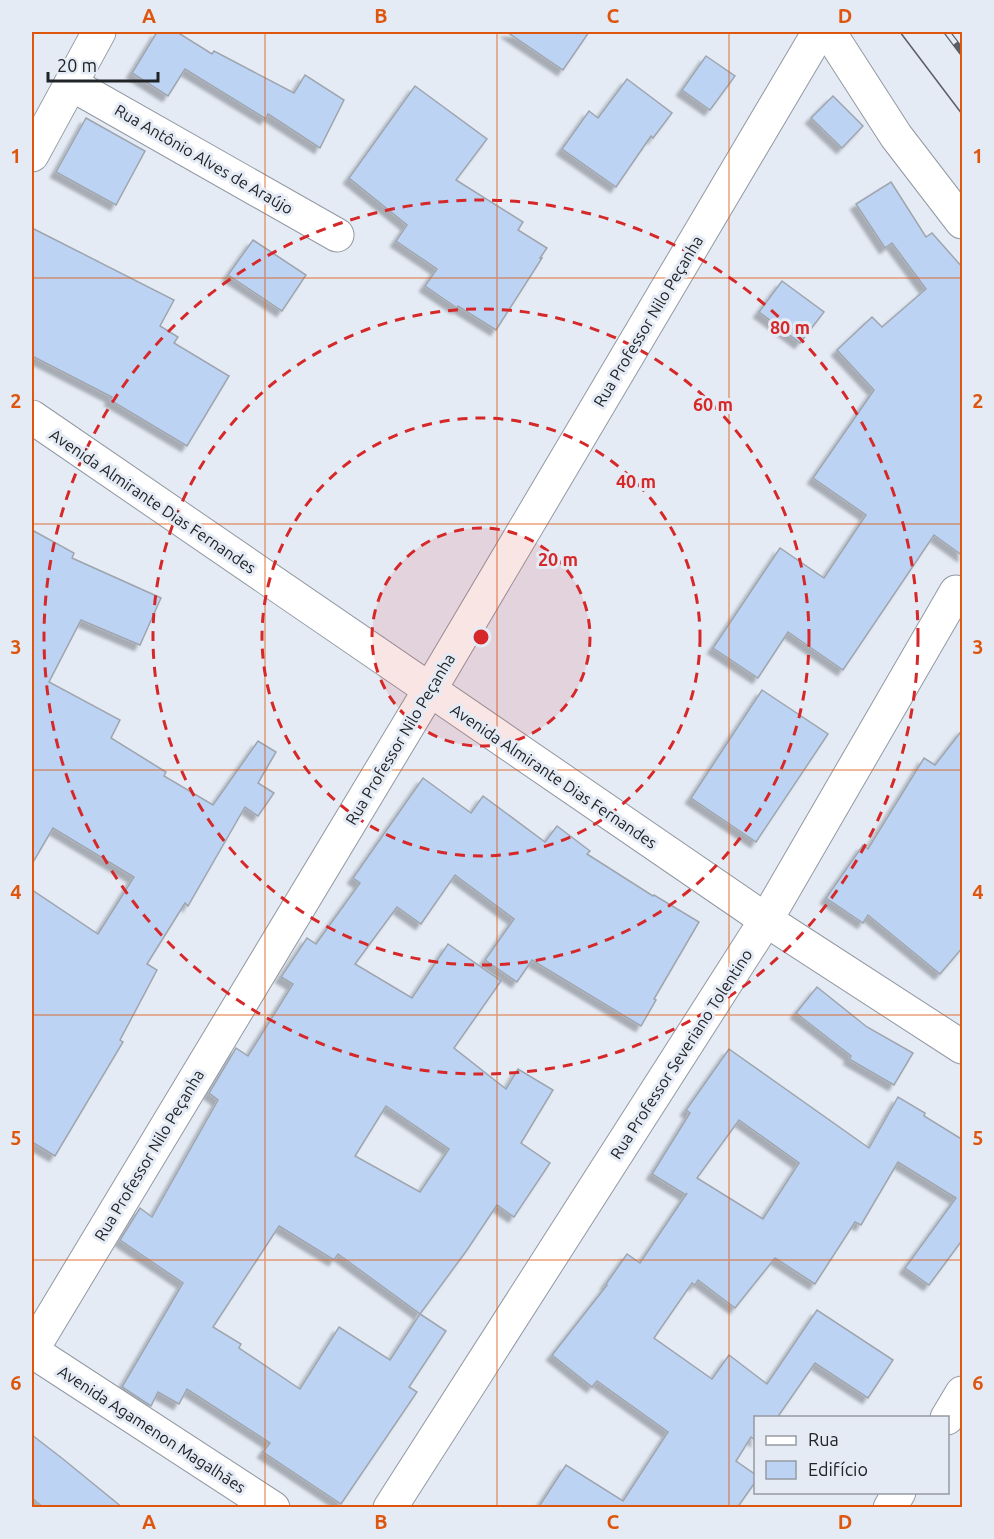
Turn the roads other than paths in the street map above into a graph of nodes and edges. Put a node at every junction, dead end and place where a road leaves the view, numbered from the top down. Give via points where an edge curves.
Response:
1 (99, 32) edge
2 (819, 32) edge
3 (829, 32) edge
4 (71, 84) junction
5 (32, 155) edge
6 (963, 222) edge
7 (337, 235) dead end
8 (32, 417) edge
9 (956, 592) dead end
10 (429, 691) junction
11 (766, 920) junction
12 (963, 1047) edge
13 (32, 1351) edge
14 (963, 1393) edge
15 (948, 1416) edge
16 (898, 1494) edge
17 (273, 1508) edge
18 (390, 1508) edge
19 (890, 1508) edge

1 - 4 street
2 - 10 street, Rua Professor Nilo Peçanha
3 - 6 street via 896,136
4 - 5 street
4 - 7 street, Rua Antônio Alves de Araújo
8 - 10 street, Avenida Almirante Dias Fernandes
9 - 11 street, Rua Professor Severiano Tolentino
10 - 11 street, Avenida Almirante Dias Fernandes
10 - 13 street, Rua Professor Nilo Peçanha
11 - 12 street, Avenida Almirante Dias Fernandes
11 - 18 street, Rua Professor Severiano Tolentino
13 - 17 street, Avenida Agamenon Magalhães
14 - 15 street
16 - 19 street

